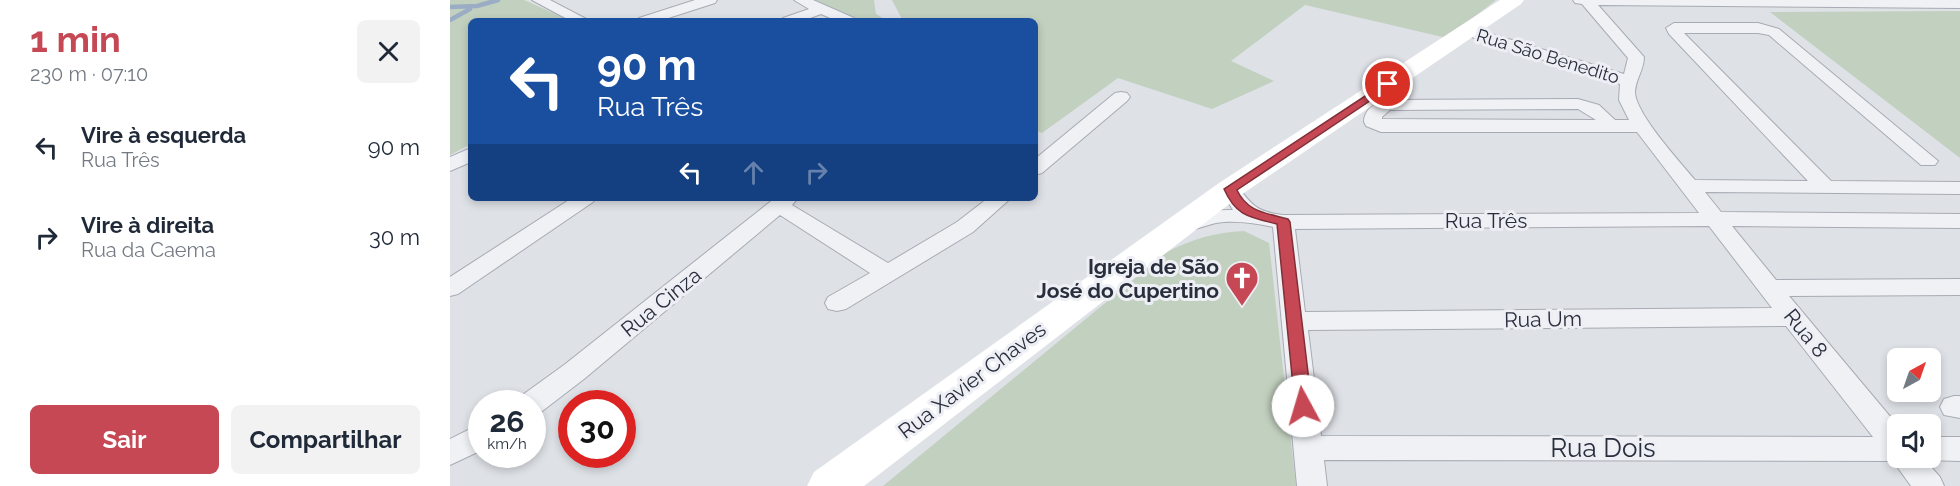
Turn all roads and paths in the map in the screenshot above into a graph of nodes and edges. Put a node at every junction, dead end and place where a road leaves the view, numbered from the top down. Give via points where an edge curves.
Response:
1 (539, 0) edge
2 (710, 0) edge
3 (801, 0) edge
4 (1514, 0) edge
5 (1580, 0) edge
6 (1587, 1) edge
7 (1800, 2) edge
8 (1960, 4) edge
9 (822, 9) junction
10 (577, 18) edge
11 (653, 18) edge
12 (796, 18) edge
13 (842, 18) edge
14 (1467, 31) junction
15 (1629, 81) junction
16 (1121, 97) dead end
17 (1610, 126) junction
18 (1644, 126) junction
19 (468, 156) edge
20 (1928, 161) dead end
21 (450, 165) edge
22 (1038, 166) edge
23 (1689, 186) junction
24 (1825, 187) junction
25 (1960, 188) edge
26 (1230, 189) junction
27 (581, 201) edge
28 (997, 201) edge
29 (785, 205) edge
30 (1271, 219) junction
31 (1715, 219) junction
32 (1960, 221) edge
33 (1176, 227) junction
34 (889, 274) junction
35 (1960, 287) edge
36 (450, 288) edge
37 (1770, 288) junction
38 (837, 303) dead end
39 (1792, 316) junction
40 (1294, 321) junction
41 (546, 393) edge
42 (1887, 434) edge
43 (468, 443) edge
44 (1308, 448) junction
45 (1887, 448) edge
46 (1941, 449) edge
47 (1960, 449) edge
48 (450, 453) edge
49 (1914, 468) edge
50 (830, 486) edge
51 (1312, 486) edge
52 (1929, 486) edge

1 - 10 street
2 - 11 street
3 - 9 street
4 - 14 street, Rua Xavier Chaves
5 - 6 street
6 - 7 street
6 - 15 street, Rua 8 via 1636,57
7 - 8 street
9 - 12 street
9 - 13 street
14 - 15 street, Rua São Benedito
14 - 26 street, Rua Xavier Chaves
15 - 18 street, Rua 8 via 1628,99
16 - 22 street
17 - 17 street via 1381,126 1373,122 1373,115 1386,105 1578,104 1598,111
17 - 18 street
18 - 23 street, Rua 8
19 - 21 street
20 - 24 street via 1774,32 1758,28 1674,28
23 - 24 street
23 - 31 street, Rua 8
24 - 25 street
26 - 30 street via 1237,203
26 - 33 street, Rua Xavier Chaves
27 - 36 street
28 - 34 street
29 - 34 street, Rua Cinza
29 - 41 street, Rua Cinza
30 - 31 street, Rua Três
30 - 33 street, Rua Três via 1219,216
30 - 40 street
31 - 32 street, Rua Três
31 - 37 street, Rua 8
33 - 50 street, Rua Xavier Chaves
34 - 38 street
35 - 37 street
37 - 39 street, Rua 8
39 - 40 street, Rua Um
39 - 42 street, Rua 8
40 - 44 street
43 - 48 street
44 - 45 street, Rua Dois
44 - 51 street
46 - 47 street
49 - 52 street

